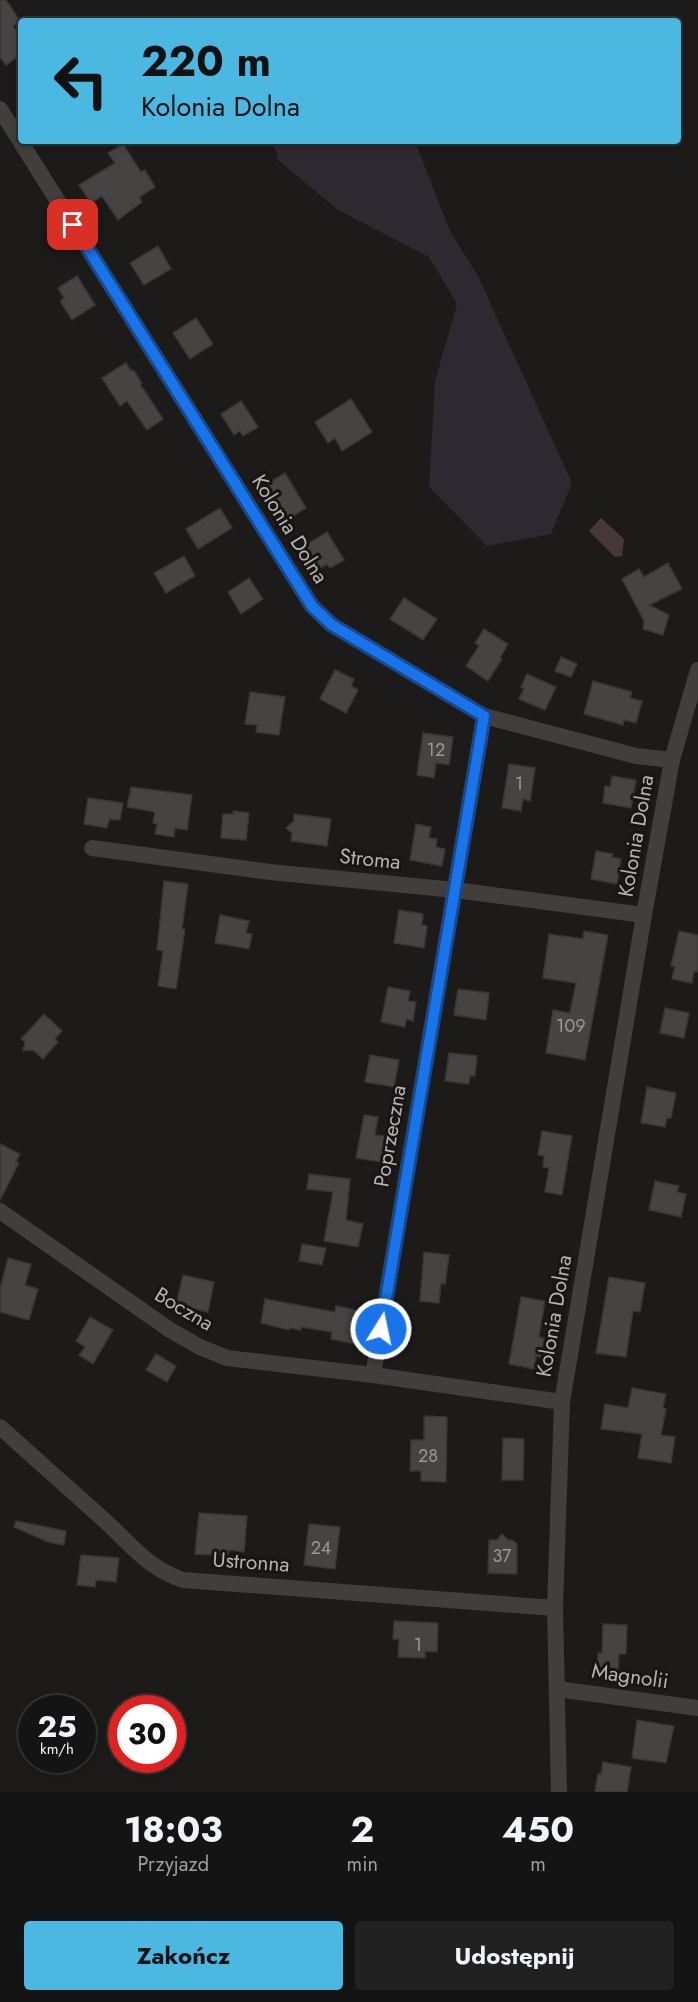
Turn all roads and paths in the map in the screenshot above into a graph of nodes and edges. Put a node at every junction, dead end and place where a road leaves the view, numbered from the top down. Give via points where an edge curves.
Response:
1 (0, 109) edge
2 (18, 138) edge
3 (22, 144) edge
4 (698, 670) edge
5 (484, 716) junction
6 (672, 760) junction
7 (92, 848) dead end
8 (454, 890) junction
9 (644, 915) junction
10 (0, 1211) edge
11 (373, 1375) junction
12 (562, 1402) junction
13 (0, 1427) edge
14 (555, 1608) junction
15 (556, 1689) junction
16 (698, 1708) edge
17 (559, 1792) edge

1 - 2 street, Kolonia Dolna
3 - 5 street, Kolonia Dolna via 312,606 332,625
4 - 6 street
5 - 6 street, Kolonia Dolna via 636,756
5 - 8 street, Poprzeczna
6 - 9 street, Kolonia Dolna
7 - 8 street, Stroma via 270,872
8 - 9 street, Stroma
8 - 11 street, Poprzeczna
9 - 12 street, Kolonia Dolna
10 - 11 street, Boczna via 200,1347 227,1358
11 - 12 street
12 - 14 street, Kolonia Dolna
13 - 14 street, Ustronna via 150,1564 183,1580
14 - 15 street, Kolonia Dolna
15 - 16 street, Magnolii
15 - 17 street, Kolonia Dolna

